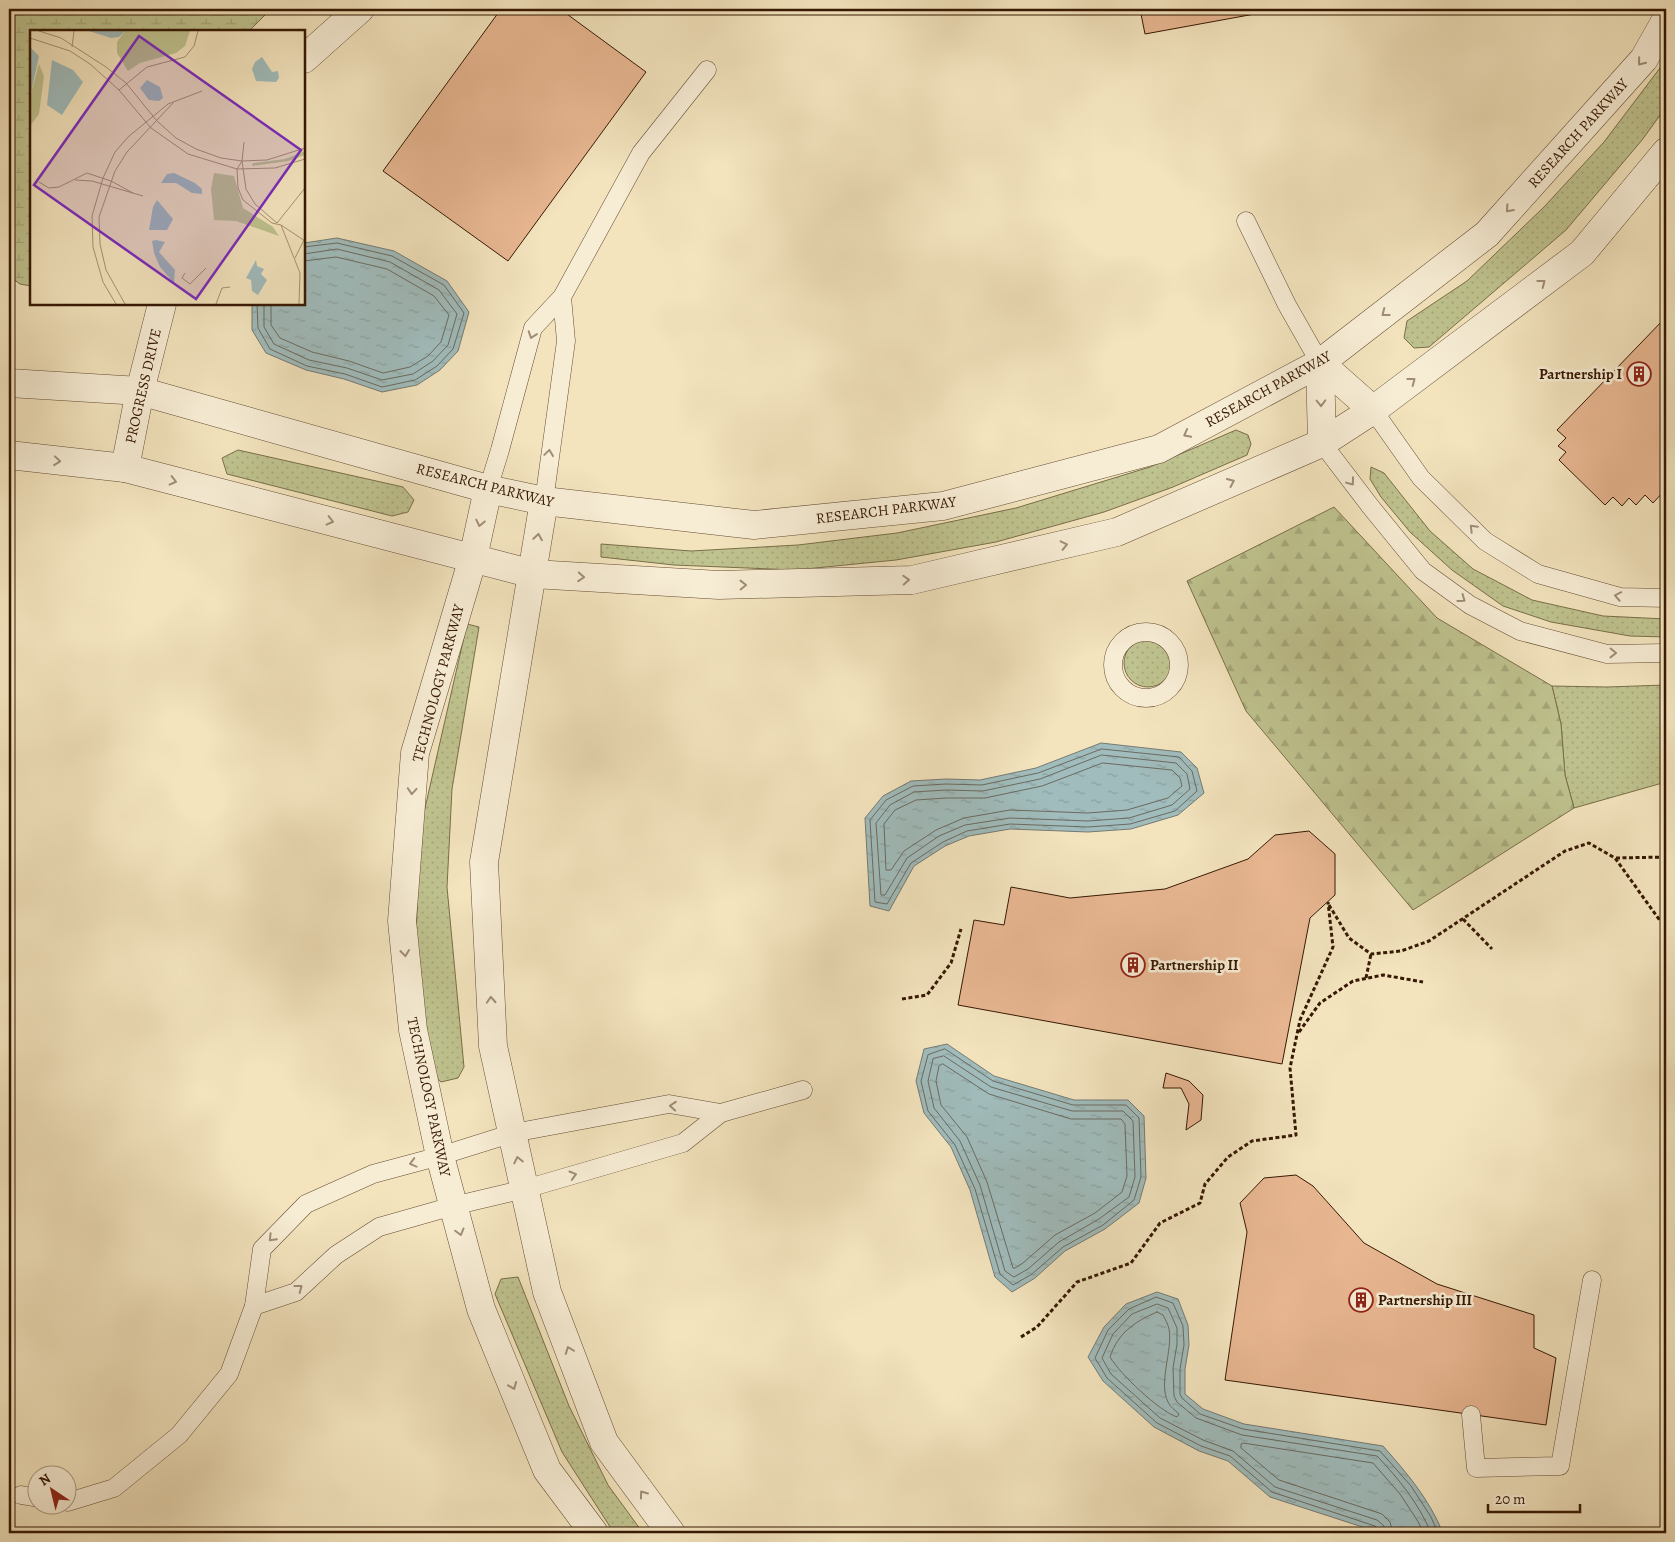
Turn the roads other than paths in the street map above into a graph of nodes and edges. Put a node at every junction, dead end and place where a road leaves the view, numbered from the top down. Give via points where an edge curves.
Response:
1 (360, 9) edge
2 (1666, 20) edge
3 (305, 58) edge
4 (707, 70) dead end
5 (1666, 152) edge
6 (1246, 221) dead end
7 (562, 298) junction
8 (162, 305) edge
9 (1320, 363) junction
10 (9, 383) edge
11 (140, 390) junction
12 (1373, 410) junction
13 (1322, 443) junction
14 (9, 455) edge
15 (125, 468) junction
16 (488, 489) junction
17 (544, 501) junction
18 (473, 558) junction
19 (532, 574) junction
20 (1666, 598) edge
21 (1666, 653) edge
22 (803, 1090) dead end
23 (721, 1113) junction
24 (513, 1133) junction
25 (440, 1156) junction
26 (525, 1190) junction
27 (453, 1206) junction
28 (1592, 1280) dead end
29 (254, 1306) junction
30 (1471, 1415) dead end
31 (78, 1499) edge
32 (594, 1533) edge
33 (671, 1533) edge

1 - 3 street
2 -> 9 street, RESEARCH PARKWAY via 1644,59 1487,234
4 - 7 lane via 641,153
12 -> 5 street via 1582,254
6 - 9 lane
7 -> 16 lane via 533,328
17 -> 7 lane via 566,341
8 - 11 street, PROGRESS DRIVE
9 - 12 street
9 -> 13 street
9 -> 17 street, RESEARCH PARKWAY via 1159,449 943,506 754,525
10 - 11 street, RESEARCH PARKWAY
11 - 15 street, PROGRESS DRIVE
11 - 16 street, RESEARCH PARKWAY
12 - 13 street
20 -> 12 lane via 1620,597 1538,574 1486,541 1421,478
19 -> 13 street via 719,586 912,580 1117,532
13 -> 21 lane via 1423,570 1470,604 1520,631 1607,654
14 -> 15 street
15 -> 18 street
16 - 17 street, RESEARCH PARKWAY
16 -> 18 street, TECHNOLOGY PARKWAY
19 -> 17 street
18 - 19 street
18 -> 25 street, TECHNOLOGY PARKWAY via 415,752 402,921 413,1030
24 -> 19 street via 493,1046 484,862
22 - 23 lane
23 -> 24 lane via 669,1104
26 -> 23 lane via 683,1143
24 - 25 lane
26 -> 24 street
25 - 27 street, TECHNOLOGY PARKWAY
25 -> 29 lane via 373,1174 306,1204 262,1249
26 - 27 lane
33 -> 26 street via 604,1442 547,1292
29 -> 27 lane via 296,1292 336,1255 379,1227
27 -> 32 street, TECHNOLOGY PARKWAY via 481,1309 547,1470
28 - 30 lane via 1560,1466 1476,1468
29 - 31 lane via 229,1374 179,1435 114,1488

